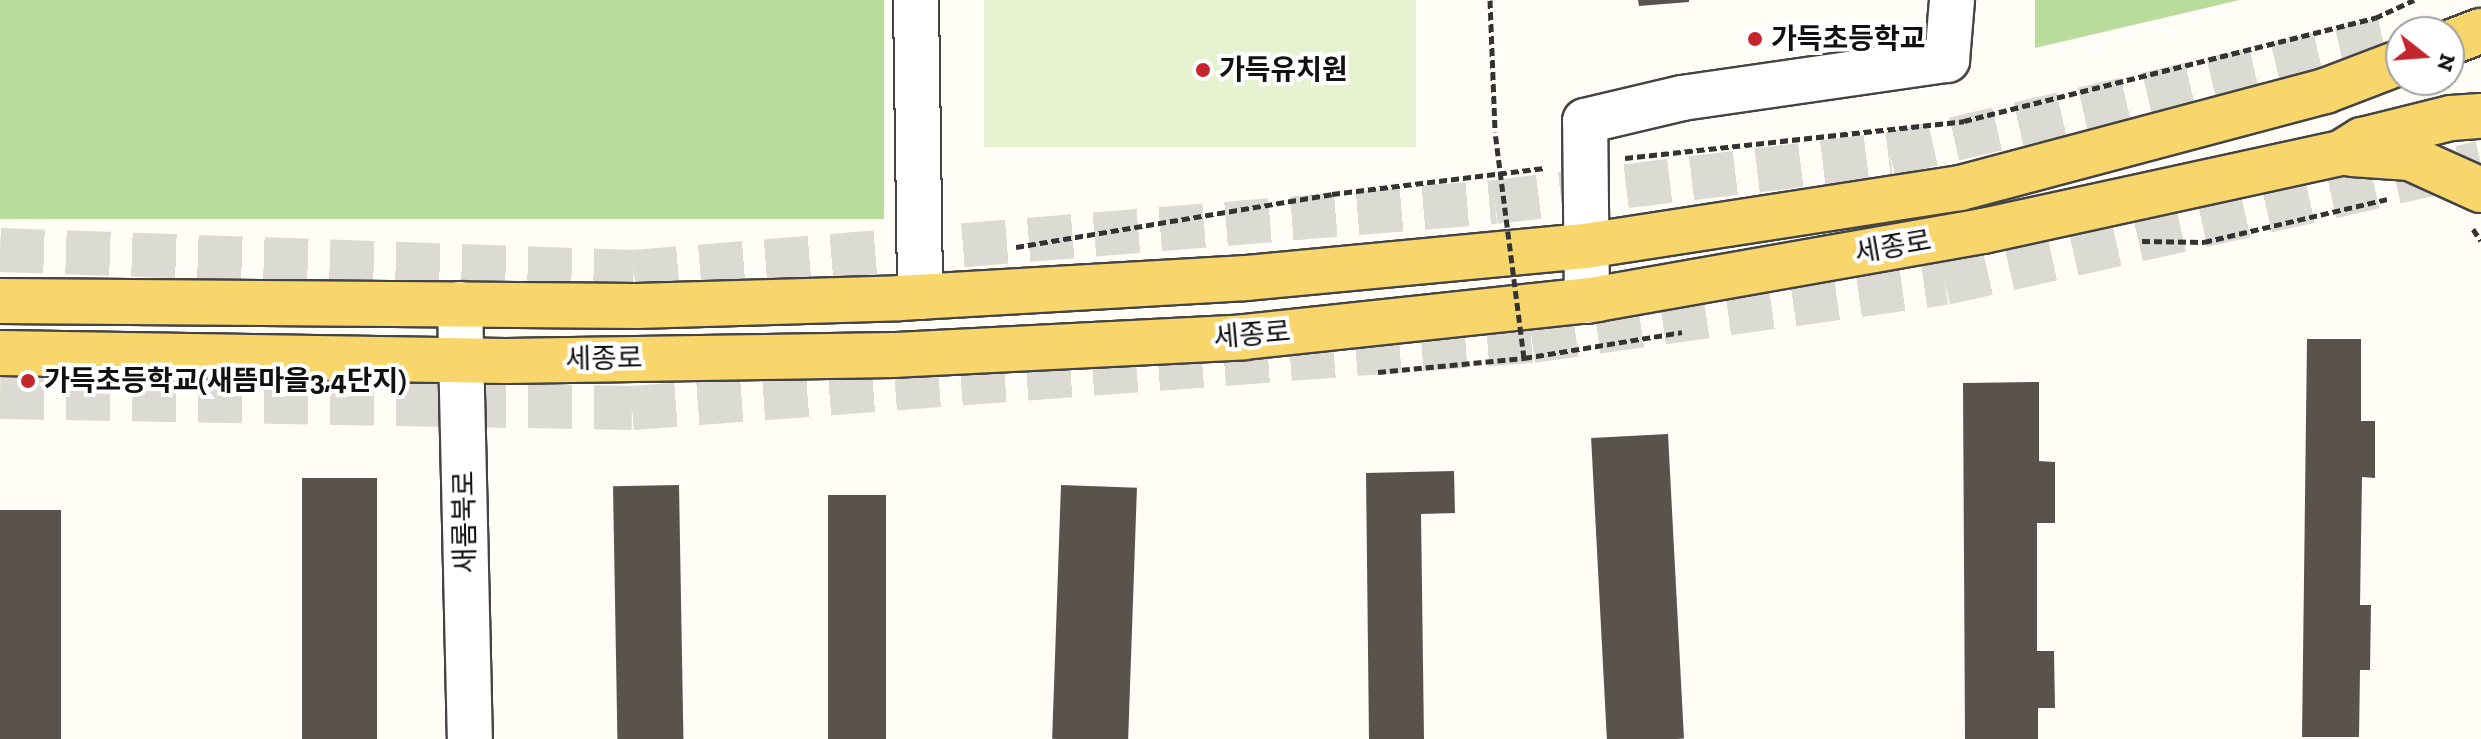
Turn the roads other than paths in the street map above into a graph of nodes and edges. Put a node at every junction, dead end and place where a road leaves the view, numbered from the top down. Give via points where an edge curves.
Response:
1 (916, 0) edge
2 (1952, 0) edge
3 (2385, 68) edge
4 (2481, 116) edge
5 (2341, 153) junction
6 (2481, 190) edge
7 (1586, 246) junction
8 (920, 297) junction
9 (0, 301) edge
10 (1587, 301) junction
11 (460, 304) junction
12 (0, 353) edge
13 (461, 360) junction
14 (470, 739) edge

1 - 8 street
2 - 7 street via 1947,60 1682,98 1585,121
3 - 7 main road, 세종로 via 2325,91 1960,188
4 - 5 main road, 세종로 via 2362,140
5 - 6 main road via 2410,158
5 - 10 main road, 세종로 via 1983,231
7 - 8 main road, 세종로 via 1246,278
7 - 10 street
8 - 11 main road, 세종로 via 637,306
9 - 11 main road, 세종로
10 - 13 main road, 세종로 via 1244,337 894,355
11 - 13 street, 새롬북로
12 - 13 main road, 세종로
13 - 14 street, 새롬북로

